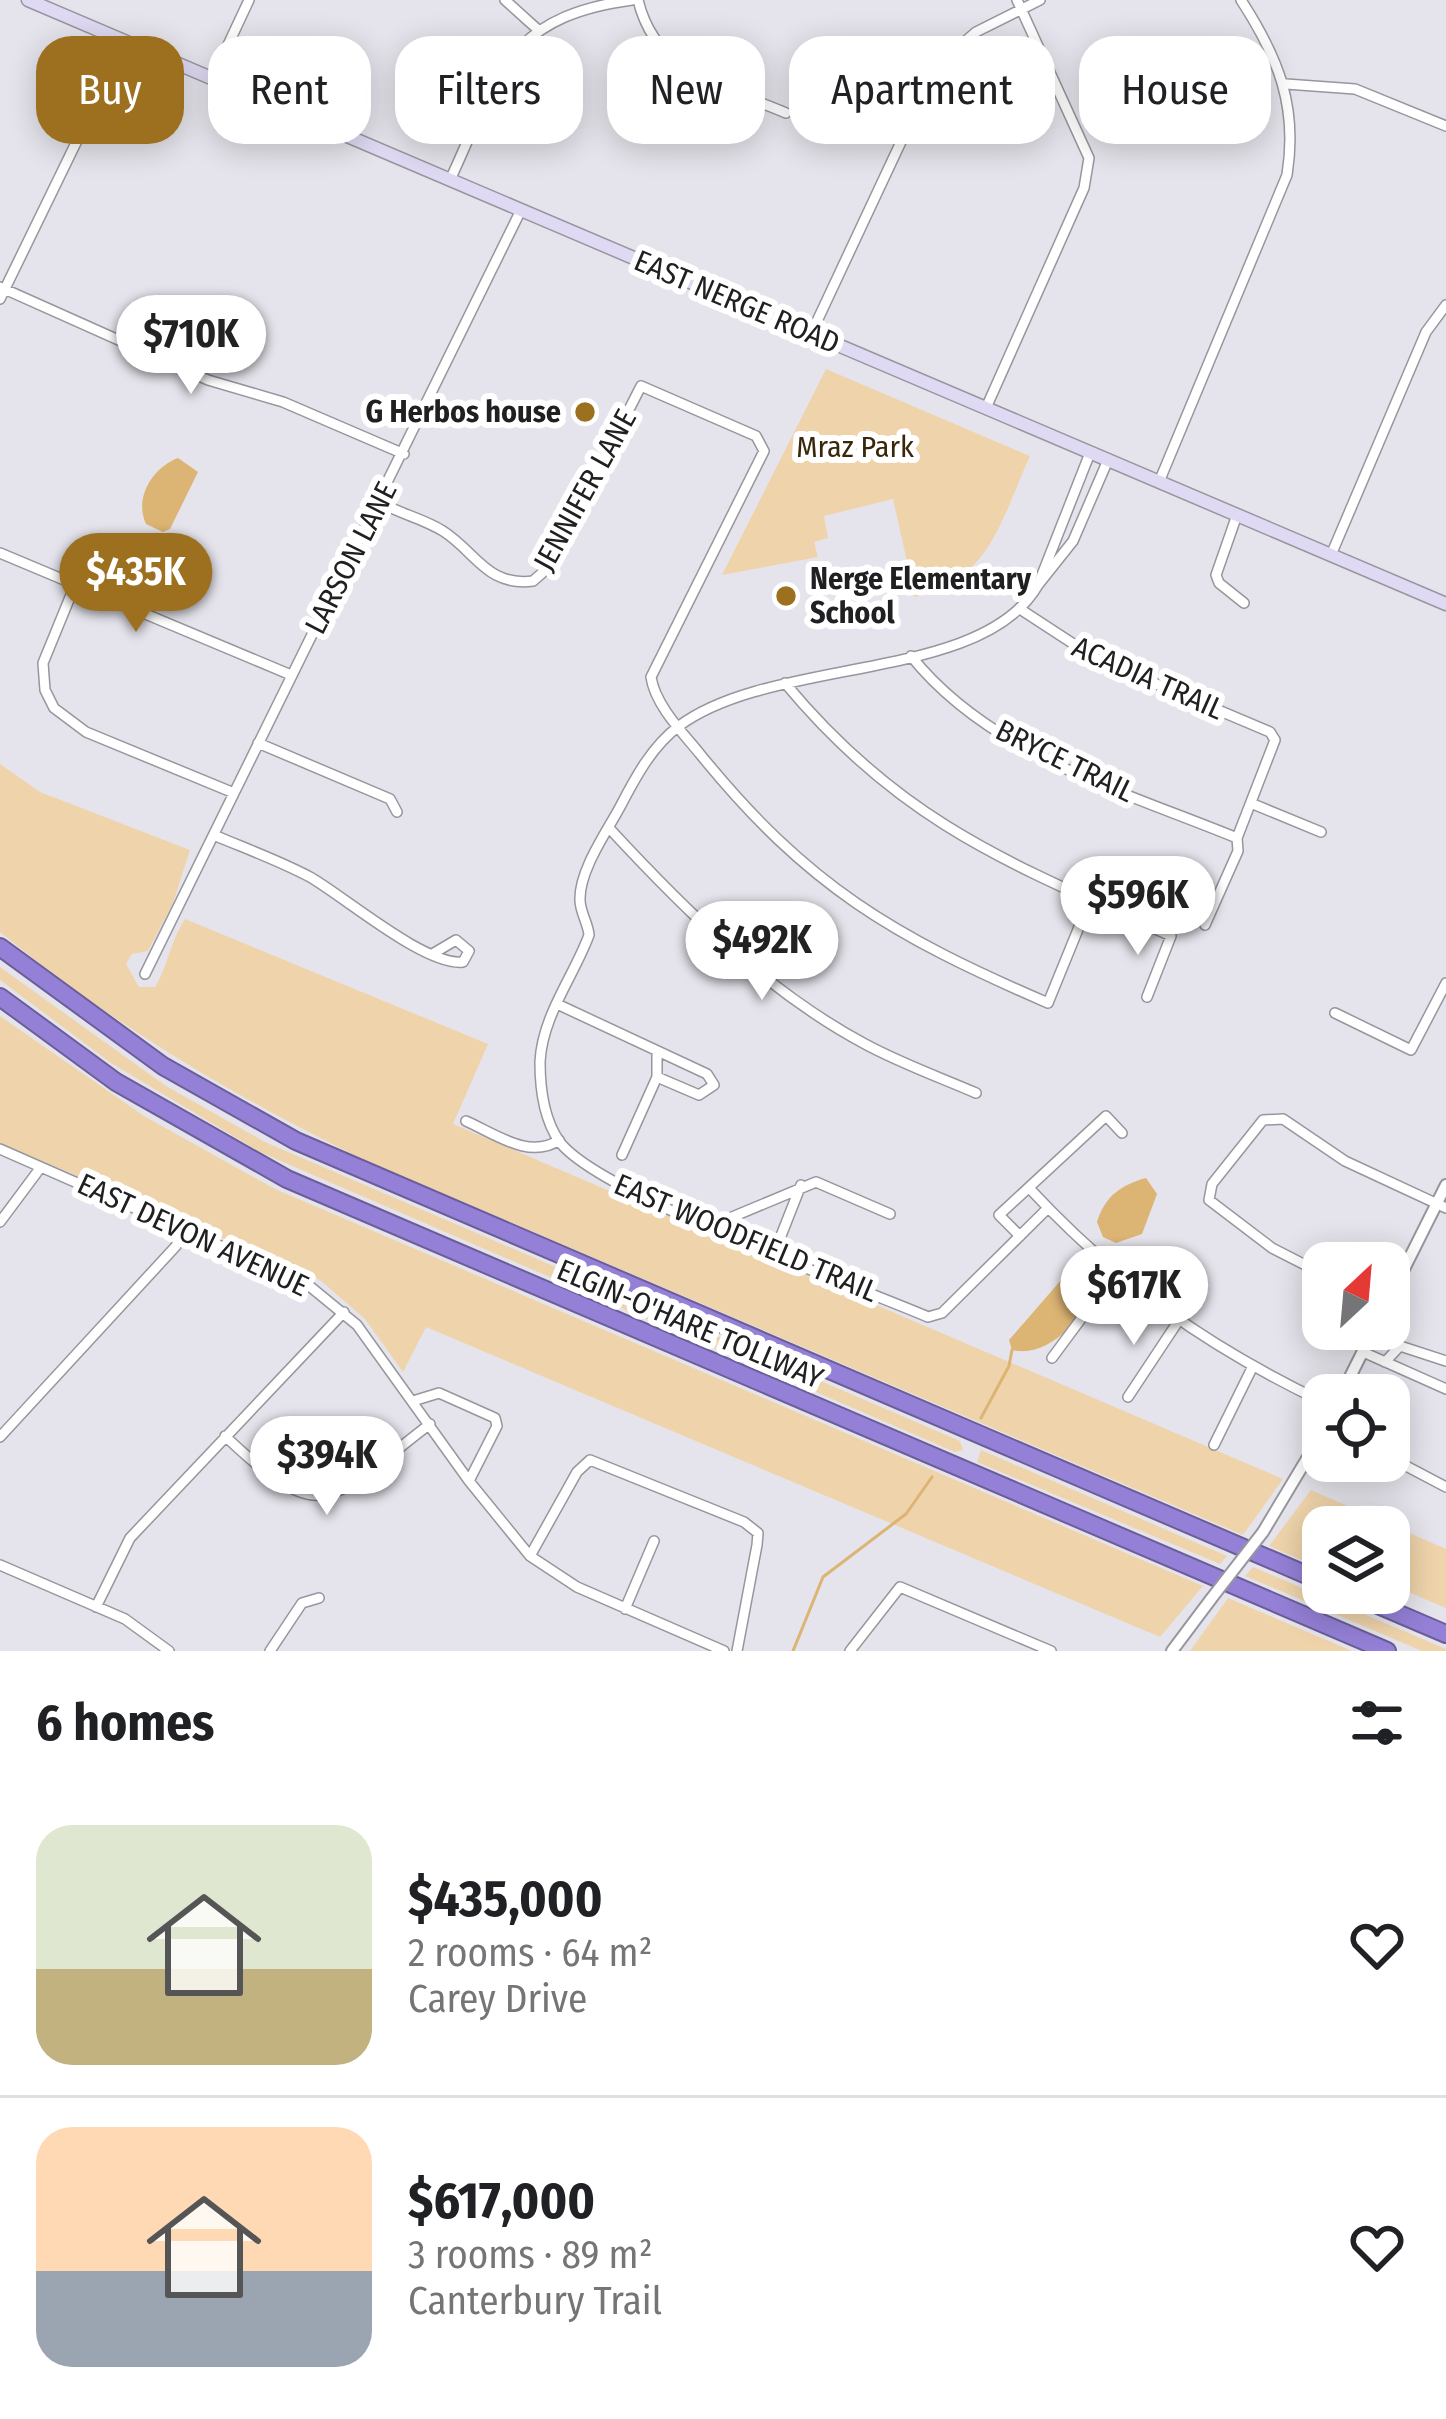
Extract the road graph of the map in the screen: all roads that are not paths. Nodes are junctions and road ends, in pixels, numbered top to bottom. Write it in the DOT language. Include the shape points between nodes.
graph roads {
  1 [pos="28,0"];
  2 [pos="249,0"];
  3 [pos="506,0"];
  4 [pos="635,0"];
  5 [pos="1040,0"];
  6 [pos="1241,0"];
  7 [pos="1019,4"];
  8 [pos="536,28"];
  9 [pos="111,36"];
  10 [pos="232,36"];
  11 [pos="1286,84"];
  12 [pos="786,113"];
  13 [pos="1446,126"];
  14 [pos="75,144"];
  15 [pos="365,144"];
  16 [pos="450,180"];
  17 [pos="521,210"];
  18 [pos="2,292"];
  19 [pos="1446,305"];
  20 [pos="811,334"];
  21 [pos="646,369"];
  22 [pos="641,386"];
  23 [pos="986,408"];
  24 [pos="1090,453"];
  25 [pos="404,454"];
  26 [pos="1108,460"];
  27 [pos="1159,482"];
  28 [pos="381,502"];
  29 [pos="1237,515"];
  30 [pos="0,554"];
  31 [pos="1331,555"];
  32 [pos="74,585"];
  33 [pos="1038,585"];
  34 [pos="1244,603"];
  35 [pos="1446,604"];
  36 [pos="1023,611"];
  37 [pos="911,656"];
  38 [pos="290,675"];
  39 [pos="785,683"];
  40 [pos="678,727"];
  41 [pos="258,743"];
  42 [pos="234,793"];
  43 [pos="1252,804"];
  44 [pos="397,812"];
  45 [pos="608,828"];
  46 [pos="1321,832"];
  47 [pos="216,836"];
  48 [pos="1238,838"];
  49 [pos="1090,899"];
  50 [pos="1205,925"];
  51 [pos="0,947"];
  52 [pos="434,953"];
  53 [pos="145,974"];
  54 [pos="1446,982"];
  55 [pos="0,997"];
  56 [pos="1147,997"];
  57 [pos="557,1004"];
  58 [pos="1335,1012"];
  59 [pos="657,1054"];
  60 [pos="657,1077"];
  61 [pos="976,1093"];
  62 [pos="466,1121"];
  63 [pos="1122,1132"];
  64 [pos="559,1140"];
  65 [pos="0,1149"];
  66 [pos="622,1155"];
  67 [pos="41,1167"];
  68 [pos="801,1185"];
  69 [pos="1446,1185"];
  70 [pos="1030,1189"];
  71 [pos="1441,1207"];
  72 [pos="1048,1208"];
  73 [pos="890,1214"];
  74 [pos="0,1222"];
  75 [pos="713,1225"];
  76 [pos="184,1228"];
  77 [pos="1020,1236"];
  78 [pos="775,1251"];
  79 [pos="1410,1262"];
  80 [pos="1302,1263"];
  81 [pos="1115,1274"];
  82 [pos="344,1312"];
  83 [pos="1177,1323"];
  84 [pos="1363,1352"];
  85 [pos="1052,1358"];
  86 [pos="1446,1361"];
  87 [pos="1385,1362"];
  88 [pos="1252,1368"];
  89 [pos="1352,1374"];
  90 [pos="1446,1389"];
  91 [pos="1302,1392"];
  92 [pos="1128,1397"];
  93 [pos="413,1401"];
  94 [pos="430,1424"];
  95 [pos="225,1436"];
  96 [pos="0,1437"];
  97 [pos="1214,1444"];
  98 [pos="1302,1467"];
  99 [pos="1410,1467"];
  100 [pos="469,1481"];
  101 [pos="1446,1487"];
  102 [pos="654,1541"];
  103 [pos="530,1556"];
  104 [pos="0,1565"];
  105 [pos="1302,1573"];
  106 [pos="319,1598"];
  107 [pos="96,1606"];
  108 [pos="625,1609"];
  109 [pos="1399,1614"];
  110 [pos="1446,1634"];
  111 [pos="169,1651"];
  112 [pos="270,1651"];
  113 [pos="724,1651"];
  114 [pos="737,1651"];
  115 [pos="850,1651"];
  116 [pos="1051,1651"];
  117 [pos="1172,1651"];
  118 [pos="1387,1651"];
  1 -- 9 [label="main road, EAST NERGE ROAD"];
  2 -- 10 [label="street"];
  3 -- 8 [label="street"];
  4 -- 8 [label="street" via="595,5"];
  4 -- 12 [label="street" via="655,46 681,67"];
  5 -- 7 [label="street"];
  6 -- 11 [label="street"];
  7 -- 20 [label="street" via="936,67"];
  7 -- 23 [label="street" via="1089,158 1084,188"];
  8 -- 16 [label="street" via="504,63"];
  11 -- 13 [label="street" via="1355,89"];
  11 -- 27 [label="street" via="1287,175"];
  14 -- 18 [label="street"];
  15 -- 16 [label="main road, EAST NERGE ROAD"];
  16 -- 17 [label="main road, EAST NERGE ROAD"];
  17 -- 20 [label="main road, EAST NERGE ROAD"];
  17 -- 25 [label="street, LARSON LANE"];
  18 -- 25 [label="street"];
  19 -- 31 [label="street" via="1426,332"];
  20 -- 23 [label="main road, EAST NERGE ROAD"];
  21 -- 22 [label="street"];
  22 -- 28 [label="street, JENNIFER LANE" via="549,567 533,581 482,569 449,535"];
  22 -- 40 [label="street, JENNIFER LANE" via="756,436 764,451 651,677"];
  23 -- 24 [label="main road, EAST NERGE ROAD"];
  24 -- 26 [label="main road, EAST NERGE ROAD"];
  24 -- 33 [label="street"];
  25 -- 28 [label="street, LARSON LANE"];
  26 -- 27 [label="main road, EAST NERGE ROAD"];
  26 -- 33 [label="street" via="1073,541"];
  27 -- 29 [label="main road, EAST NERGE ROAD"];
  28 -- 38 [label="street, LARSON LANE"];
  29 -- 31 [label="main road, EAST NERGE ROAD"];
  29 -- 34 [label="street" via="1216,574"];
  30 -- 32 [label="street"];
  31 -- 35 [label="main road, EAST NERGE ROAD"];
  32 -- 38 [label="street"];
  32 -- 42 [label="street" via="43,663 54,709 86,732"];
  33 -- 36 [label="street"];
  36 -- 37 [label="street" via="981,637"];
  36 -- 43 [label="street, ACADIA TRAIL" via="1095,658 1270,732 1275,740"];
  37 -- 39 [label="street"];
  37 -- 48 [label="street, BRYCE TRAIL" via="962,706 1029,750"];
  38 -- 41 [label="street, LARSON LANE"];
  39 -- 40 [label="street" via="728,698"];
  39 -- 49 [label="street" via="833,741 908,804 972,846"];
  40 -- 45 [label="street" via="637,774"];
  40 -- 49 [label="street" via="781,846 862,912 1048,1003"];
  41 -- 42 [label="street, LARSON LANE"];
  41 -- 44 [label="street" via="390,800"];
  42 -- 47 [label="street, LARSON LANE"];
  43 -- 46 [label="street"];
  43 -- 48 [label="street"];
  45 -- 57 [label="street" via="581,887 588,940"];
  45 -- 61 [label="street" via="767,979 862,1042"];
  47 -- 52 [label="street" via="305,874"];
  47 -- 53 [label="street, LARSON LANE"];
  48 -- 50 [label="street"];
  49 -- 56 [label="street" via="1172,936"];
  51 -- 105 [label="highway, ELGIN-O'HARE TOLLWAY" via="148,1056 296,1141"];
  54 -- 58 [label="street" via="1411,1050"];
  55 -- 118 [label="highway, ELGIN-O'HARE TOLLWAY" via="116,1082 286,1179"];
  57 -- 59 [label="street"];
  57 -- 64 [label="street" via="540,1062 543,1104"];
  59 -- 60 [label="street"];
  59 -- 60 [label="street" via="707,1074 714,1085 700,1095"];
  60 -- 66 [label="street"];
  62 -- 64 [label="street" via="529,1149"];
  63 -- 70 [label="street" via="1106,1116"];
  64 -- 75 [label="street, EAST WOODFIELD TRAIL" via="612,1184"];
  65 -- 67 [label="street, EAST DEVON AVENUE"];
  67 -- 74 [label="street"];
  67 -- 76 [label="street, EAST DEVON AVENUE"];
  68 -- 73 [label="street" via="816,1182"];
  68 -- 75 [label="street"];
  68 -- 78 [label="street"];
  69 -- 71 [label="street"];
  70 -- 72 [label="street"];
  70 -- 77 [label="street" via="999,1215"];
  71 -- 79 [label="street"];
  71 -- 80 [label="street" via="1345,1161 1283,1119 1263,1120 1212,1184 1209,1200"];
  72 -- 77 [label="street"];
  72 -- 81 [label="street"];
  75 -- 78 [label="street, EAST WOODFIELD TRAIL"];
  76 -- 82 [label="street, EAST DEVON AVENUE" via="283,1270"];
  76 -- 96 [label="street"];
  77 -- 78 [label="street, EAST WOODFIELD TRAIL" via="942,1313 928,1316"];
  81 -- 83 [label="street"];
  81 -- 85 [label="street"];
  82 -- 93 [label="street, EAST DEVON AVENUE"];
  82 -- 95 [label="street"];
  83 -- 88 [label="street"];
  83 -- 92 [label="street"];
  84 -- 87 [label="street"];
  84 -- 89 [label="street"];
  86 -- 87 [label="street" via="1409,1345"];
  87 -- 90 [label="street"];
  88 -- 91 [label="street"];
  88 -- 97 [label="street"];
  93 -- 94 [label="street, EAST DEVON AVENUE"];
  93 -- 100 [label="street" via="439,1394 495,1418"];
  94 -- 95 [label="street" via="347,1486 315,1497 284,1489"];
  94 -- 100 [label="street, EAST DEVON AVENUE"];
  95 -- 107 [label="street" via="130,1538"];
  98 -- 117 [label="street, bridge"];
  99 -- 101 [label="street"];
  100 -- 103 [label="street, EAST DEVON AVENUE"];
  102 -- 108 [label="street"];
  103 -- 108 [label="street, EAST DEVON AVENUE"];
  103 -- 114 [label="street" via="590,1460 745,1522 758,1533"];
  104 -- 107 [label="street"];
  106 -- 112 [label="street" via="302,1604"];
  107 -- 111 [label="street"];
  108 -- 113 [label="street, EAST DEVON AVENUE"];
  109 -- 110 [label="highway"];
  115 -- 116 [label="street" via="900,1587"];
}
